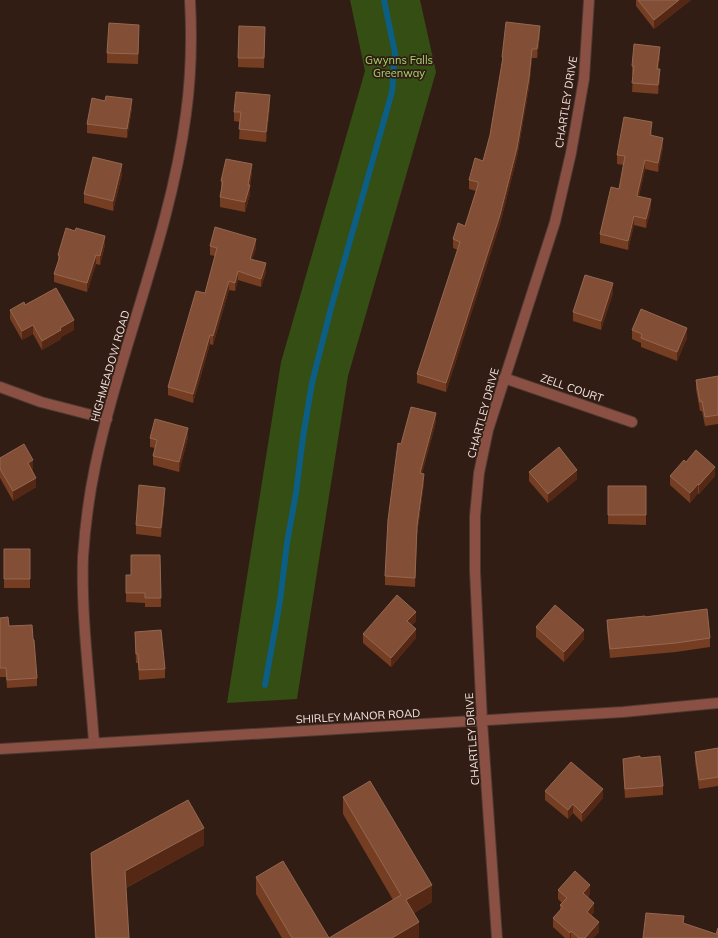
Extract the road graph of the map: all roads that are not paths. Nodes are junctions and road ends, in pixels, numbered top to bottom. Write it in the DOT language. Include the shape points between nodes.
graph roads {
  1 [pos="190,0"];
  2 [pos="589,0"];
  3 [pos="504,378"];
  4 [pos="0,387"];
  5 [pos="107,419"];
  6 [pos="632,422"];
  7 [pos="718,703"];
  8 [pos="482,721"];
  9 [pos="94,743"];
  10 [pos="0,749"];
  11 [pos="497,938"];
  1 -- 5 [label="street, HIGHMEADOW ROAD" via="186,114 176,169"];
  2 -- 3 [label="street, CHARTLEY DRIVE" via="584,79 571,152 555,222"];
  3 -- 6 [label="street, ZELL COURT"];
  3 -- 8 [label="street, CHARTLEY DRIVE" via="485,444 475,516 474,571"];
  4 -- 5 [label="street" via="42,402"];
  5 -- 9 [label="street, HIGHMEADOW ROAD" via="95,468 83,558"];
  7 -- 8 [label="street, SHIRLEY MANOR ROAD"];
  8 -- 9 [label="street, SHIRLEY MANOR ROAD"];
  8 -- 11 [label="street, CHARTLEY DRIVE"];
  9 -- 10 [label="street, SHIRLEY MANOR ROAD"];
}
